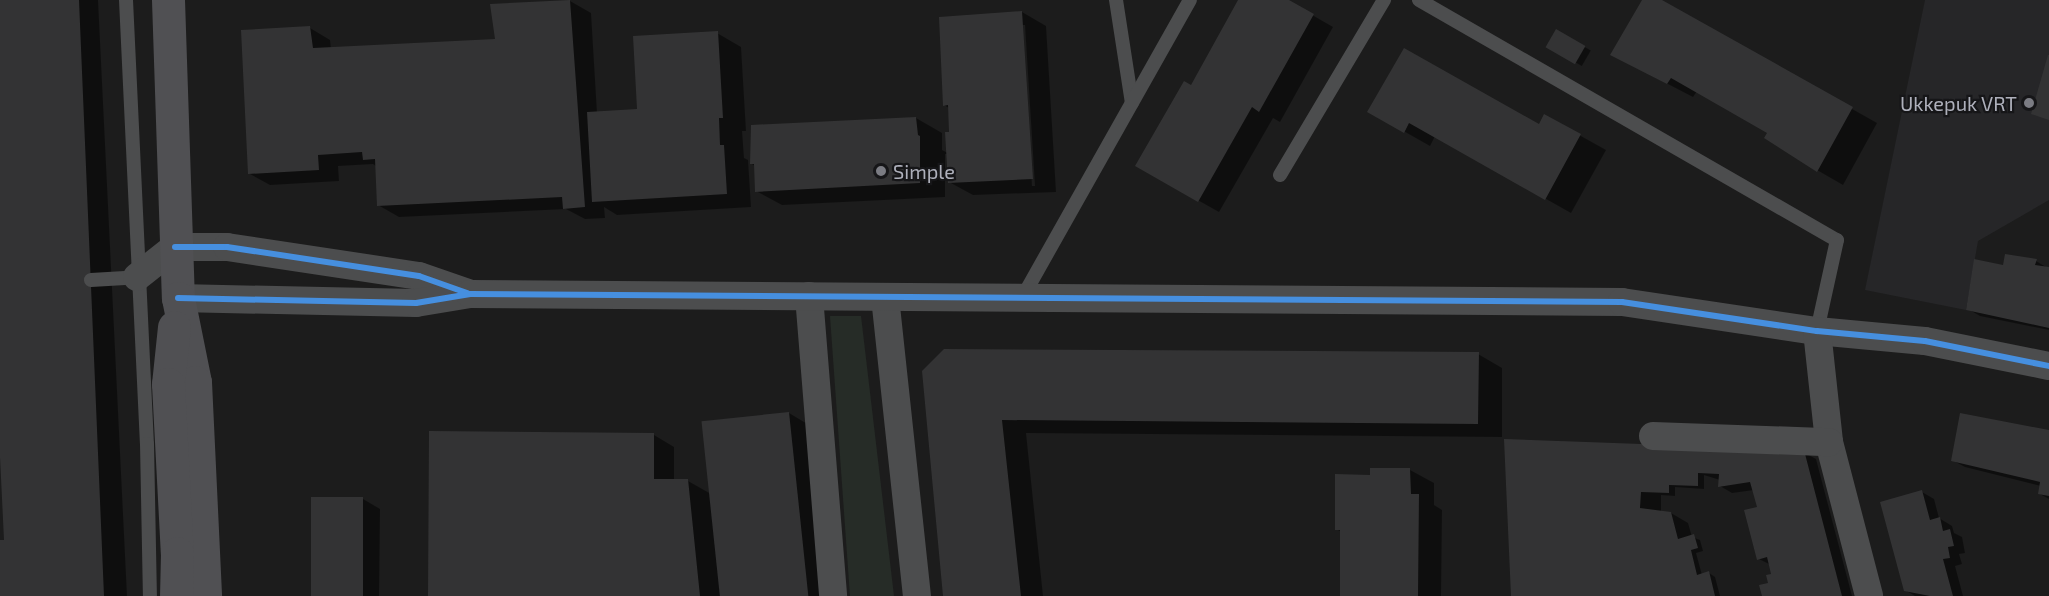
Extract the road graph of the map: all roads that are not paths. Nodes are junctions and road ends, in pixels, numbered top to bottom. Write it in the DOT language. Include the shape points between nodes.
graph roads {
  1 [pos="126,0"];
  2 [pos="168,0"];
  3 [pos="1116,0"];
  4 [pos="1190,0"];
  5 [pos="1384,0"];
  6 [pos="1419,0"];
  7 [pos="1132,103"];
  8 [pos="1280,175"];
  9 [pos="176,273"];
  10 [pos="138,277"];
  11 [pos="91,280"];
  12 [pos="470,294"];
  13 [pos="809,296"];
  14 [pos="885,297"];
  15 [pos="1022,298"];
  16 [pos="1817,331"];
  17 [pos="2049,366"];
  18 [pos="1653,436"];
  19 [pos="1829,441"];
  20 [pos="150,596"];
  21 [pos="176,596"];
  22 [pos="205,596"];
  23 [pos="833,596"];
  24 [pos="917,596"];
  25 [pos="1869,596"];
  1 -- 10 [label="lane"];
  2 -- 9 [label="street"];
  3 -- 7 [label="lane"];
  4 -- 7 [label="lane"];
  5 -- 8 [label="lane"];
  6 -- 16 [label="lane" via="1837,240"];
  7 -- 15 [label="lane"];
  9 -- 10 [label="street"];
  9 -- 12 [label="street" via="416,303"];
  9 -- 12 [label="street" via="227,247 419,276"];
  9 -- 21 [label="street" via="168,384"];
  9 -- 22 [label="street" via="195,382"];
  10 -- 11 [label="lane"];
  10 -- 20 [label="lane"];
  12 -- 13 [label="street"];
  13 -- 14 [label="street"];
  13 -- 23 [label="street"];
  14 -- 15 [label="street"];
  14 -- 24 [label="street"];
  15 -- 16 [label="street" via="1622,302"];
  16 -- 17 [label="street" via="1925,341"];
  16 -- 19 [label="street"];
  18 -- 19 [label="street"];
  19 -- 25 [label="street"];
}
